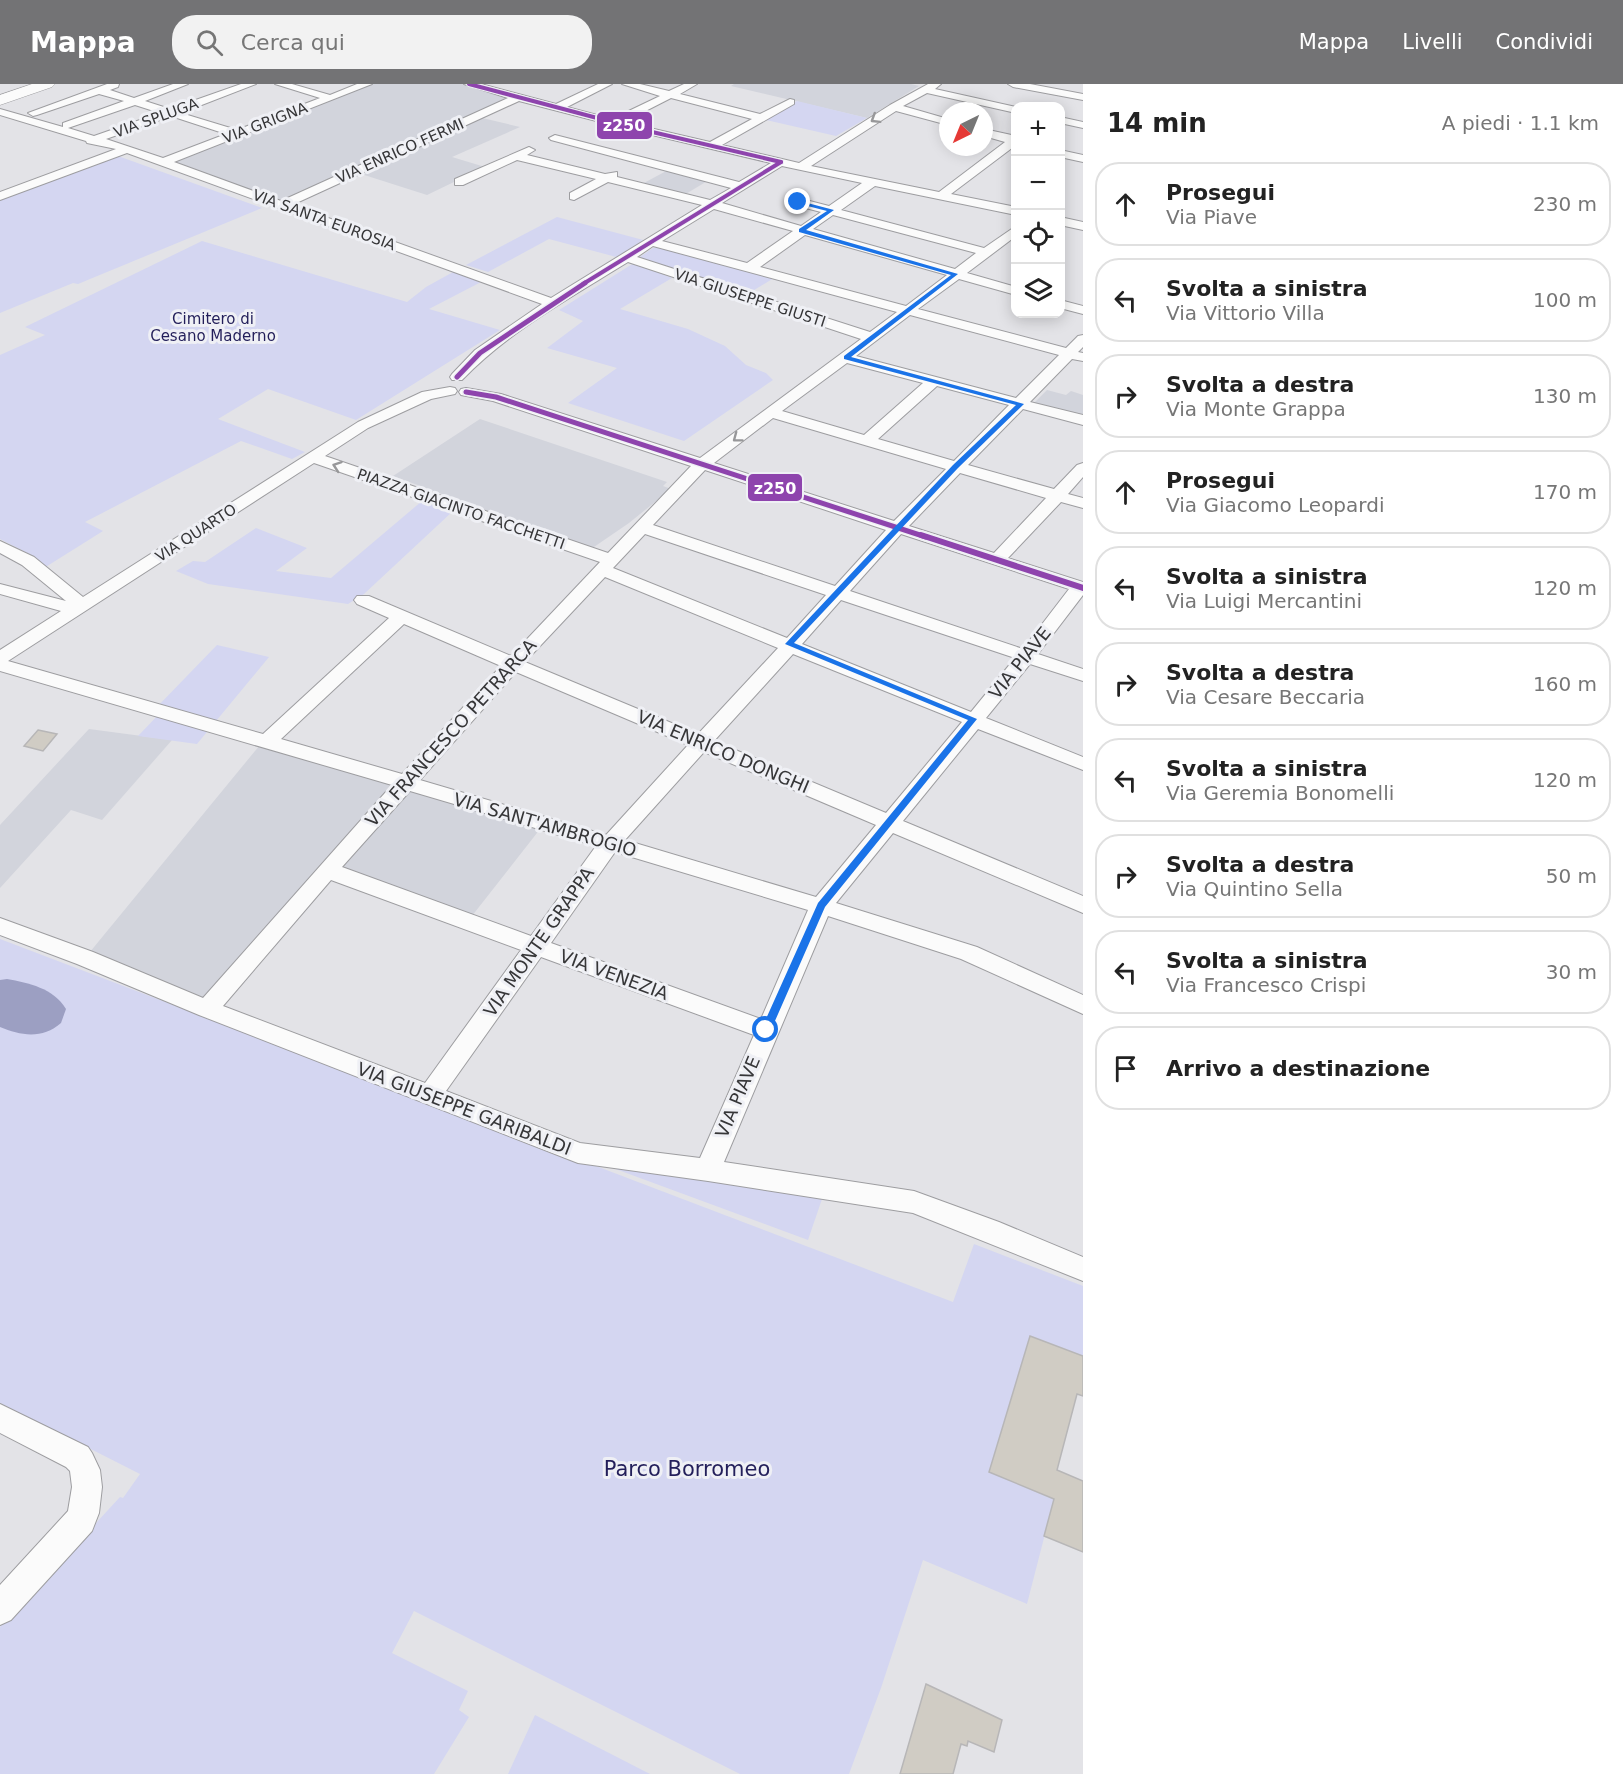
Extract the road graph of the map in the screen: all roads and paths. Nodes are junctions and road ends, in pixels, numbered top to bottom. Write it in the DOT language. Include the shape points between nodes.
graph roads {
  1 [pos="31,84"];
  2 [pos="47,84"];
  3 [pos="118,84"];
  4 [pos="183,84"];
  5 [pos="251,84"];
  6 [pos="280,84"];
  7 [pos="367,84"];
  8 [pos="469,84"];
  9 [pos="607,84"];
  10 [pos="627,84"];
  11 [pos="692,84"];
  12 [pos="936,84"];
  13 [pos="1013,84"];
  14 [pos="99,90"];
  15 [pos="926,90"];
  16 [pos="0,95"];
  17 [pos="669,95"];
  18 [pos="518,97"];
  19 [pos="1083,97"];
  20 [pos="330,98"];
  21 [pos="0,100"];
  22 [pos="135,101"];
  23 [pos="790,102"];
  24 [pos="557,107"];
  25 [pos="894,107"];
  26 [pos="1011,109"];
  27 [pos="0,112"];
  28 [pos="171,113"];
  29 [pos="598,118"];
  30 [pos="762,118"];
  31 [pos="939,120"];
  32 [pos="1065,121"];
  33 [pos="614,122"];
  34 [pos="66,125"];
  35 [pos="1083,125"];
  36 [pos="23,127"];
  37 [pos="76,134"];
  38 [pos="238,134"];
  39 [pos="993,134"];
  40 [pos="555,138"];
  41 [pos="96,139"];
  42 [pos="681,139"];
  43 [pos="1011,139"];
  44 [pos="1011,143"];
  45 [pos="712,146"];
  46 [pos="127,149"];
  47 [pos="1065,154"];
  48 [pos="516,156"];
  49 [pos="1083,159"];
  50 [pos="641,160"];
  51 [pos="163,162"];
  52 [pos="781,162"];
  53 [pos="801,167"];
  54 [pos="607,178"];
  55 [pos="459,182"];
  56 [pos="872,182"];
  57 [pos="743,187"];
  58 [pos="942,195"];
  59 [pos="0,196"];
  60 [pos="574,196"];
  61 [pos="798,202"];
  62 [pos="281,205"];
  63 [pos="715,205"];
  64 [pos="831,210"];
  65 [pos="1011,210"];
  66 [pos="1065,222"];
  67 [pos="1083,226"];
  68 [pos="801,230"];
  69 [pos="1011,234"];
  70 [pos="653,242"];
  71 [pos="986,252"];
  72 [pos="628,258"];
  73 [pos="749,268"];
  74 [pos="955,274"];
  75 [pos="1011,290"];
  76 [pos="552,303"];
  77 [pos="1065,305"];
  78 [pos="908,310"];
  79 [pos="1083,310"];
  80 [pos="873,338"];
  81 [pos="1083,339"];
  82 [pos="1076,355"];
  83 [pos="846,358"];
  84 [pos="933,382"];
  85 [pos="460,385"];
  86 [pos="1020,404"];
  87 [pos="771,413"];
  88 [pos="1083,420"];
  89 [pos="866,441"];
  90 [pos="311,457"];
  91 [pos="703,463"];
  92 [pos="955,467"];
  93 [pos="1083,468"];
  94 [pos="1059,496"];
  95 [pos="1083,503"];
  96 [pos="642,527"];
  97 [pos="898,527"];
  98 [pos="0,546"];
  99 [pos="997,560"];
  100 [pos="607,565"];
  101 [pos="1081,587"];
  102 [pos="0,589"];
  103 [pos="839,593"];
  104 [pos="363,600"];
  105 [pos="81,608"];
  106 [pos="402,616"];
  107 [pos="789,644"];
  108 [pos="1026,657"];
  109 [pos="0,658"];
  110 [pos="514,663"];
  111 [pos="0,665"];
  112 [pos="1083,675"];
  113 [pos="973,719"];
  114 [pos="267,741"];
  115 [pos="701,741"];
  116 [pos="1083,764"];
  117 [pos="405,783"];
  118 [pos="888,824"];
  119 [pos="609,844"];
  120 [pos="327,870"];
  121 [pos="1083,905"];
  122 [pos="821,906"];
  123 [pos="0,926"];
  124 [pos="537,947"];
  125 [pos="1083,1005"];
  126 [pos="207,1009"];
  127 [pos="766,1030"];
  128 [pos="429,1096"];
  129 [pos="708,1170"];
  130 [pos="1083,1269"];
  131 [pos="0,1418"];
  132 [pos="0,1609"];
  1 -- 16 [label="highway"];
  2 -- 21 [label="highway"];
  3 -- 14 [label="street"];
  4 -- 22 [label="street"];
  5 -- 28 [label="street, VIA SPLUGA"];
  6 -- 20 [label="street"];
  7 -- 20 [label="street, VIA GRIGNA"];
  8 -- 18 [label="street"];
  9 -- 24 [label="street"];
  10 -- 17 [label="street"];
  11 -- 17 [label="street"];
  12 -- 15 [label="street"];
  13 -- 19 [label="street"];
  14 -- 22 [label="street"];
  14 -- 34 [label="street, VIA SANTA EUROSIA" via="33,113"];
  15 -- 25 [label="street"];
  15 -- 26 [label="street"];
  17 -- 30 [label="street"];
  17 -- 33 [label="street"];
  18 -- 24 [label="street"];
  18 -- 62 [label="street, VIA ENRICO FERMI"];
  20 -- 38 [label="street, VIA GRIGNA"];
  22 -- 28 [label="street"];
  22 -- 34 [label="street"];
  23 -- 30 [label="street"];
  24 -- 29 [label="street"];
  25 -- 31 [label="street"];
  25 -- 53 [label="street, one-way"];
  27 -- 37 [label="street, VIA SANTA EUROSIA"];
  28 -- 38 [label="street"];
  28 -- 41 [label="street, VIA SPLUGA"];
  29 -- 33 [label="street"];
  29 -- 40 [label="street"];
  30 -- 45 [label="street"];
  32 -- 35 [label="street"];
  33 -- 42 [label="street"];
  34 -- 37 [label="street, VIA SANTA EUROSIA" via="77,130"];
  36 -- 41 [label="street, VIA SANTA EUROSIA" via="76,146"];
  37 -- 41 [label="street, VIA SANTA EUROSIA"];
  38 -- 51 [label="street, VIA GRIGNA"];
  39 -- 43 [label="street"];
  40 -- 48 [label="street"];
  40 -- 50 [label="street"];
  41 -- 46 [label="street, VIA SANTA EUROSIA"];
  42 -- 45 [label="street"];
  42 -- 50 [label="street"];
  44 -- 58 [label="street"];
  45 -- 52 [label="street"];
  46 -- 51 [label="street, VIA SANTA EUROSIA"];
  46 -- 59 [label="street"];
  47 -- 49 [label="street"];
  48 -- 54 [label="street"];
  48 -- 55 [label="street"];
  50 -- 54 [label="street"];
  50 -- 57 [label="street"];
  51 -- 62 [label="street, VIA SANTA EUROSIA"];
  52 -- 53 [label="street"];
  52 -- 57 [label="street"];
  53 -- 56 [label="street"];
  54 -- 60 [label="street"];
  54 -- 63 [label="street"];
  56 -- 58 [label="street"];
  56 -- 64 [label="street"];
  57 -- 63 [label="street"];
  58 -- 65 [label="street"];
  61 -- 64 [label="street"];
  62 -- 76 [label="street, VIA SANTA EUROSIA"];
  63 -- 68 [label="street"];
  63 -- 70 [label="street"];
  64 -- 68 [label="street"];
  64 -- 71 [label="street"];
  66 -- 67 [label="street"];
  68 -- 73 [label="street"];
  68 -- 74 [label="street"];
  69 -- 71 [label="street, VIA FRANCESCO PETRARCA"];
  70 -- 72 [label="street"];
  70 -- 73 [label="street"];
  71 -- 74 [label="street, VIA FRANCESCO PETRARCA"];
  72 -- 76 [label="street"];
  72 -- 80 [label="street, VIA GIUSEPPE GIUSTI"];
  73 -- 78 [label="street"];
  74 -- 75 [label="street"];
  74 -- 78 [label="street, VIA FRANCESCO PETRARCA"];
  76 -- 85 [label="street" via="480,353 470,363"];
  77 -- 79 [label="street"];
  78 -- 80 [label="street, VIA FRANCESCO PETRARCA"];
  78 -- 82 [label="street"];
  80 -- 83 [label="street, VIA FRANCESCO PETRARCA"];
  81 -- 82 [label="street, VIA MONTE GRAPPA"];
  82 -- 86 [label="street, VIA MONTE GRAPPA"];
  83 -- 84 [label="street"];
  83 -- 87 [label="street, VIA FRANCESCO PETRARCA"];
  84 -- 86 [label="street"];
  84 -- 89 [label="street"];
  85 -- 90 [label="street, VIA QUARTO" via="392,409"];
  85 -- 91 [label="street"];
  86 -- 88 [label="street"];
  86 -- 92 [label="street, VIA MONTE GRAPPA"];
  87 -- 89 [label="street"];
  87 -- 91 [label="street, VIA FRANCESCO PETRARCA, one-way"];
  89 -- 92 [label="street"];
  100 -- 90 [label="street, PIAZZA GIACINTO FACCHETTI, one-way"];
  90 -- 105 [label="street, VIA QUARTO"];
  91 -- 96 [label="street, VIA FRANCESCO PETRARCA"];
  91 -- 97 [label="street"];
  92 -- 94 [label="street"];
  92 -- 97 [label="street, VIA MONTE GRAPPA"];
  93 -- 94 [label="street"];
  94 -- 95 [label="street"];
  94 -- 99 [label="street"];
  96 -- 100 [label="street, VIA FRANCESCO PETRARCA"];
  96 -- 103 [label="street"];
  97 -- 99 [label="street"];
  97 -- 103 [label="street, VIA MONTE GRAPPA"];
  98 -- 105 [label="street" via="28,561"];
  99 -- 101 [label="street"];
  100 -- 107 [label="street, PIAZZA GIACINTO FACCHETTI"];
  100 -- 110 [label="street, VIA FRANCESCO PETRARCA"];
  101 -- 108 [label="street, VIA PIAVE"];
  102 -- 105 [label="street"];
  103 -- 107 [label="street, VIA MONTE GRAPPA"];
  103 -- 108 [label="street"];
  104 -- 106 [label="street, VIA ENRICO DONGHI"];
  105 -- 109 [label="street, VIA QUARTO"];
  106 -- 110 [label="street, VIA ENRICO DONGHI"];
  106 -- 114 [label="street"];
  107 -- 113 [label="street, PIAZZA GIACINTO FACCHETTI"];
  107 -- 115 [label="street, VIA MONTE GRAPPA"];
  108 -- 112 [label="street"];
  108 -- 113 [label="street, VIA PIAVE"];
  110 -- 115 [label="street, VIA ENRICO DONGHI"];
  110 -- 117 [label="street, VIA FRANCESCO PETRARCA"];
  111 -- 114 [label="street, VIA SANT'AMBROGIO"];
  113 -- 116 [label="street, PIAZZA GIACINTO FACCHETTI"];
  113 -- 118 [label="street, VIA PIAVE"];
  114 -- 117 [label="street, VIA SANT'AMBROGIO"];
  115 -- 118 [label="street, VIA ENRICO DONGHI"];
  115 -- 119 [label="street, VIA MONTE GRAPPA"];
  117 -- 119 [label="street, VIA SANT'AMBROGIO"];
  117 -- 120 [label="street, VIA FRANCESCO PETRARCA"];
  118 -- 121 [label="street, VIA ENRICO DONGHI"];
  118 -- 122 [label="street, VIA PIAVE"];
  119 -- 122 [label="street, VIA SANT'AMBROGIO"];
  119 -- 124 [label="street, VIA MONTE GRAPPA"];
  120 -- 124 [label="street, VIA VENEZIA"];
  120 -- 126 [label="street, VIA FRANCESCO PETRARCA"];
  122 -- 125 [label="street, VIA SANT'AMBROGIO" via="969,953"];
  122 -- 127 [label="street, VIA PIAVE"];
  123 -- 126 [label="street, VIA GIUSEPPE GARIBALDI"];
  124 -- 127 [label="street, VIA VENEZIA"];
  124 -- 128 [label="street, VIA MONTE GRAPPA"];
  126 -- 128 [label="street, VIA GIUSEPPE GARIBALDI"];
  127 -- 129 [label="street, VIA PIAVE"];
  128 -- 129 [label="street, VIA GIUSEPPE GARIBALDI" via="578,1153"];
  129 -- 130 [label="street, VIA GIUSEPPE GARIBALDI" via="914,1202"];
  131 -- 132 [label="street" via="82,1462 86,1505 81,1520"];
}
